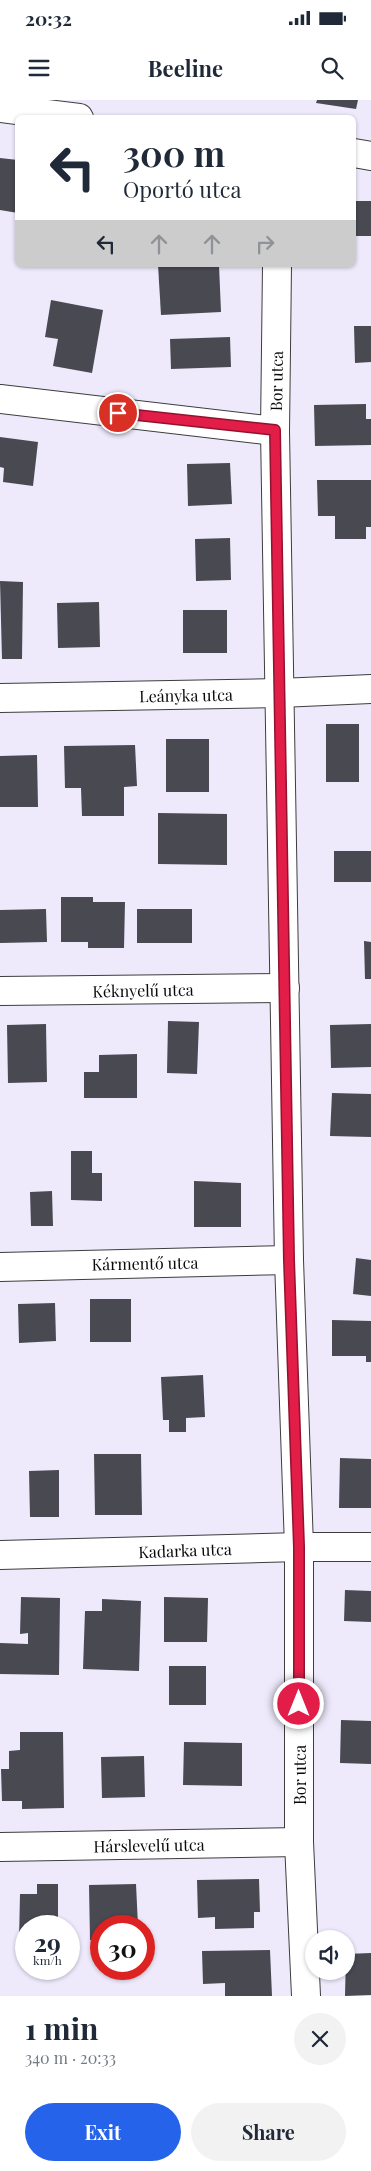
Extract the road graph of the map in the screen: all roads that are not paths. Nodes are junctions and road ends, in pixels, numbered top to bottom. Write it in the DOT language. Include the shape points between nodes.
graph roads {
  1 [pos="0,108"];
  2 [pos="55,115"];
  3 [pos="356,153"];
  4 [pos="371,156"];
  5 [pos="277,267"];
  6 [pos="0,399"];
  7 [pos="275,430"];
  8 [pos="371,689"];
  9 [pos="280,693"];
  10 [pos="0,698"];
  11 [pos="285,988"];
  12 [pos="0,992"];
  13 [pos="289,1260"];
  14 [pos="0,1267"];
  15 [pos="299,1547"];
  16 [pos="371,1547"];
  17 [pos="0,1555"];
  18 [pos="299,1842"];
  19 [pos="0,1847"];
  20 [pos="306,1996"];
  1 -- 2 [label="street"];
  3 -- 4 [label="street"];
  5 -- 7 [label="street, Bor utca"];
  6 -- 7 [label="street"];
  7 -- 9 [label="street, Bor utca"];
  8 -- 9 [label="street, Leányka utca"];
  9 -- 10 [label="street, Leányka utca"];
  9 -- 11 [label="street, Bor utca"];
  11 -- 12 [label="street, Kéknyelű utca"];
  11 -- 13 [label="street, Bor utca"];
  13 -- 14 [label="street, Kármentő utca"];
  13 -- 15 [label="street, Bor utca"];
  15 -- 16 [label="street, Kadarka utca"];
  15 -- 17 [label="street, Kadarka utca"];
  15 -- 18 [label="street, Bor utca"];
  18 -- 19 [label="street, Hárslevelű utca"];
  18 -- 20 [label="street, Bor utca"];
}
